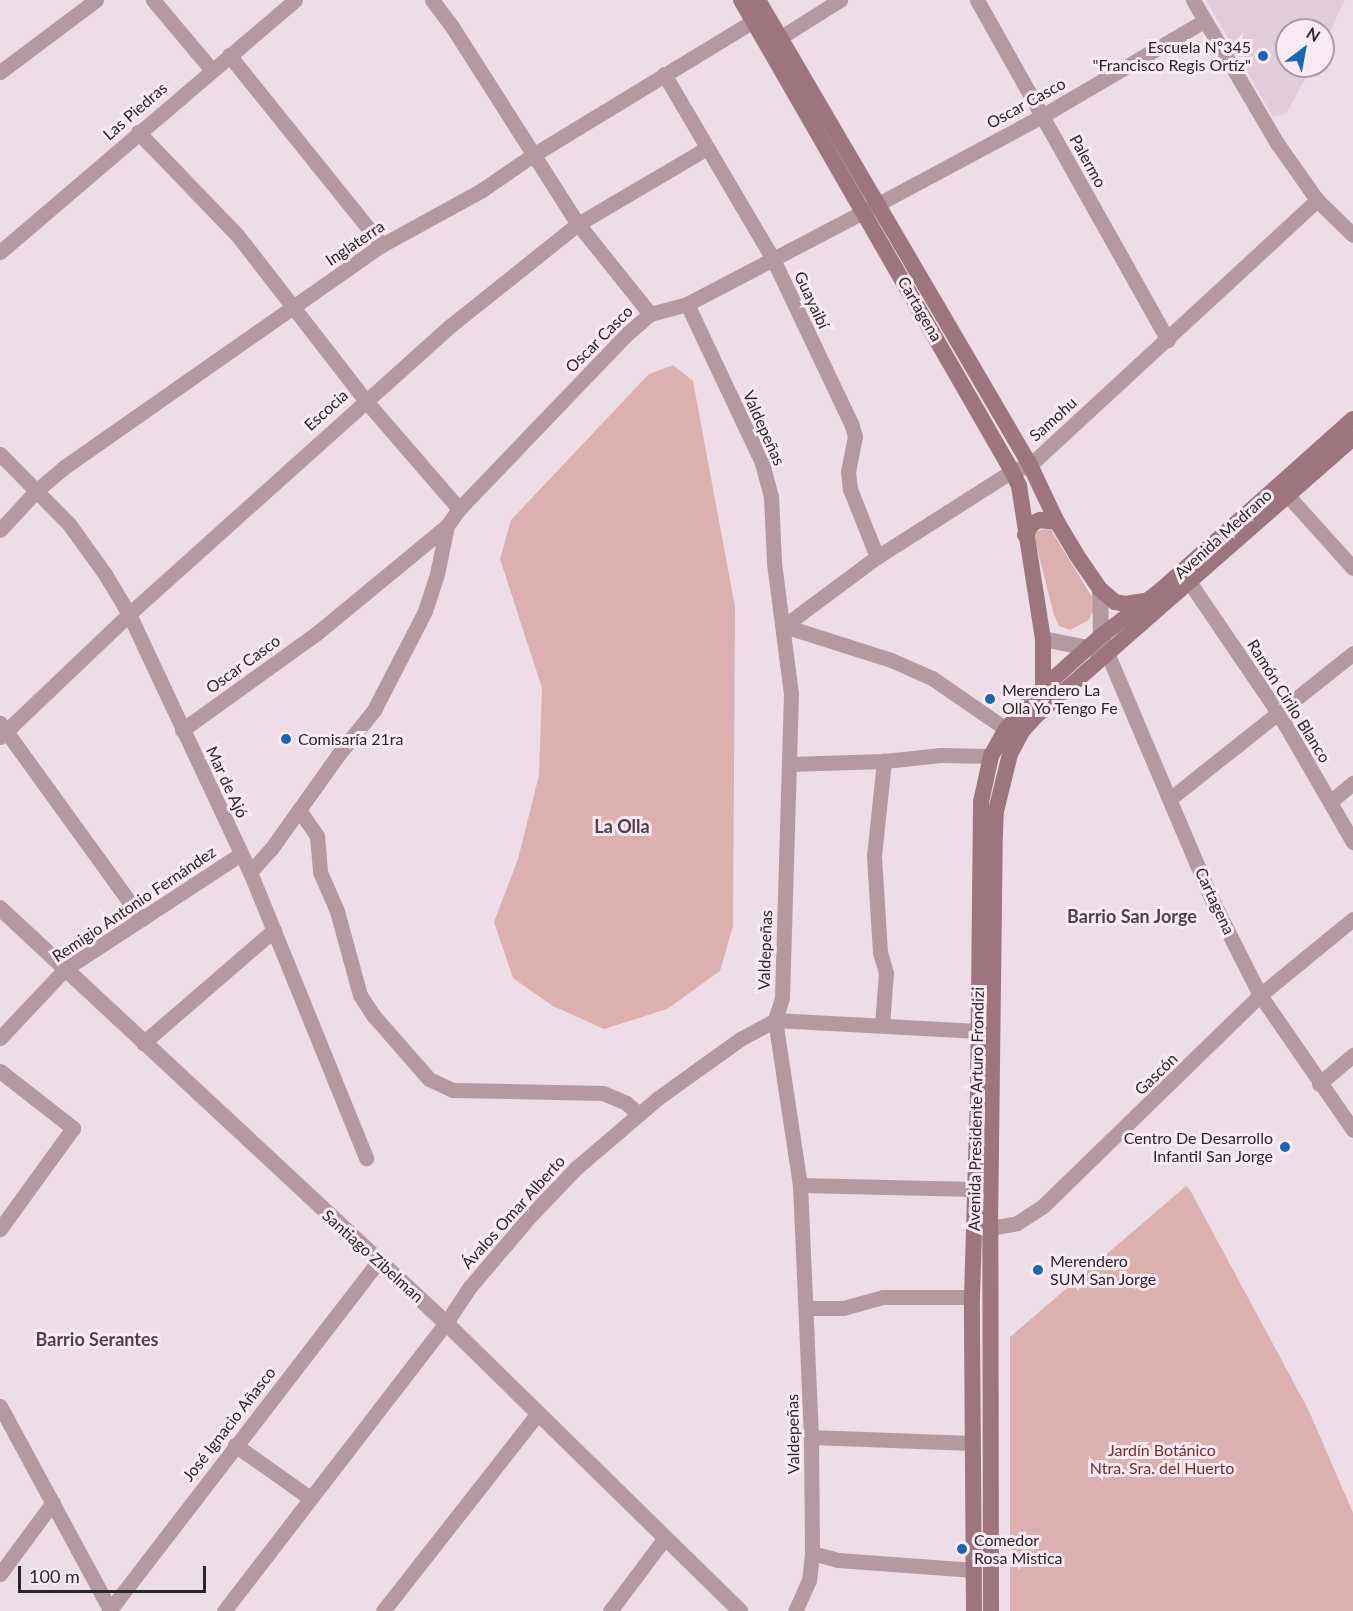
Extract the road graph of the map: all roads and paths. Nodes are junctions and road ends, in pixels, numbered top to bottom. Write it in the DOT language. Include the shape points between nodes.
graph roads {
  1 [pos="96,0"];
  2 [pos="153,0"];
  3 [pos="295,0"];
  4 [pos="432,0"];
  5 [pos="741,0"];
  6 [pos="758,0"];
  7 [pos="840,0"];
  8 [pos="977,0"];
  9 [pos="1193,0"];
  10 [pos="753,21"];
  11 [pos="1204,21"];
  12 [pos="774,41"];
  13 [pos="230,55"];
  14 [pos="211,69"];
  15 [pos="0,72"];
  16 [pos="664,74"];
  17 [pos="1042,116"];
  18 [pos="138,132"];
  19 [pos="707,148"];
  20 [pos="533,155"];
  21 [pos="1317,200"];
  22 [pos="870,207"];
  23 [pos="578,224"];
  24 [pos="1353,235"];
  25 [pos="382,245"];
  26 [pos="0,252"];
  27 [pos="772,257"];
  28 [pos="687,304"];
  29 [pos="292,308"];
  30 [pos="650,314"];
  31 [pos="1168,340"];
  32 [pos="364,400"];
  33 [pos="1353,418"];
  34 [pos="1353,438"];
  35 [pos="0,454"];
  36 [pos="1030,465"];
  37 [pos="1012,471"];
  38 [pos="37,490"];
  39 [pos="1283,490"];
  40 [pos="459,510"];
  41 [pos="1057,522"];
  42 [pos="447,526"];
  43 [pos="0,530"];
  44 [pos="1025,535"];
  45 [pos="877,557"];
  46 [pos="1353,568"];
  47 [pos="1190,583"];
  48 [pos="1100,590"];
  49 [pos="1150,599"];
  50 [pos="129,614"];
  51 [pos="784,627"];
  52 [pos="1043,639"];
  53 [pos="1095,641"];
  54 [pos="1353,653"];
  55 [pos="1108,655"];
  56 [pos="1043,688"];
  57 [pos="1279,714"];
  58 [pos="1005,729"];
  59 [pos="2,730"];
  60 [pos="182,730"];
  61 [pos="991,756"];
  62 [pos="884,761"];
  63 [pos="790,764"];
  64 [pos="1353,783"];
  65 [pos="1171,798"];
  66 [pos="1330,802"];
  67 [pos="299,810"];
  68 [pos="1353,842"];
  69 [pos="241,854"];
  70 [pos="250,872"];
  71 [pos="0,908"];
  72 [pos="142,919"];
  73 [pos="1353,919"];
  74 [pos="274,930"];
  75 [pos="65,969"];
  76 [pos="1260,994"];
  77 [pos="775,1020"];
  78 [pos="882,1024"];
  79 [pos="978,1031"];
  80 [pos="0,1038"];
  81 [pos="143,1042"];
  82 [pos="1353,1055"];
  83 [pos="0,1071"];
  84 [pos="1319,1084"];
  85 [pos="639,1114"];
  86 [pos="1353,1130"];
  87 [pos="366,1158"];
  88 [pos="800,1185"];
  89 [pos="975,1189"];
  90 [pos="5,1211"];
  91 [pos="981,1227"];
  92 [pos="0,1229"];
  93 [pos="379,1260"];
  94 [pos="972,1297"];
  95 [pos="807,1308"];
  96 [pos="446,1323"];
  97 [pos="0,1406"];
  98 [pos="538,1413"];
  99 [pos="811,1437"];
  100 [pos="972,1443"];
  101 [pos="235,1445"];
  102 [pos="972,1462"];
  103 [pos="991,1463"];
  104 [pos="310,1498"];
  105 [pos="53,1502"];
  106 [pos="664,1539"];
  107 [pos="812,1553"];
  108 [pos="974,1570"];
  109 [pos="0,1574"];
  110 [pos="110,1610"];
  111 [pos="224,1611"];
  112 [pos="383,1611"];
  113 [pos="610,1611"];
  114 [pos="740,1611"];
  115 [pos="795,1611"];
  116 [pos="974,1611"];
  117 [pos="991,1611"];
  1 -- 15 [label="street"];
  2 -- 14 [label="street"];
  3 -- 13 [label="street, Las Piedras"];
  4 -- 20 [label="street"];
  5 -- 10 [label="main road, Cartagena"];
  6 -- 12 [label="main road, Cartagena"];
  7 -- 12 [label="street"];
  8 -- 17 [label="street, Palermo"];
  9 -- 11 [label="street"];
  10 -- 12 [label="main road, Cartagena"];
  10 -- 16 [label="street, Inglaterra"];
  11 -- 17 [label="street, Oscar Casco"];
  11 -- 21 [label="street" via="1277,143"];
  12 -- 22 [label="main road, Cartagena"];
  13 -- 14 [label="street, Las Piedras"];
  13 -- 25 [label="street"];
  14 -- 18 [label="street, Las Piedras"];
  16 -- 19 [label="street, Guayaibí"];
  16 -- 20 [label="street, Inglaterra"];
  17 -- 22 [label="street, Oscar Casco"];
  17 -- 31 [label="street, Palermo"];
  18 -- 26 [label="street, Las Piedras"];
  18 -- 29 [label="street" via="238,236"];
  19 -- 23 [label="street, Escocia"];
  19 -- 27 [label="street, Guayaibí"];
  20 -- 23 [label="street"];
  20 -- 25 [label="street, Inglaterra" via="482,190"];
  21 -- 24 [label="street"];
  21 -- 31 [label="street, Samohu"];
  22 -- 27 [label="street, Oscar Casco"];
  22 -- 36 [label="main road, Cartagena"];
  22 -- 37 [label="main road, Cartagena"];
  23 -- 30 [label="street"];
  23 -- 32 [label="street, Escocia"];
  25 -- 29 [label="street, Inglaterra"];
  27 -- 28 [label="street, Oscar Casco"];
  27 -- 45 [label="street, Guayaibí" via="855,436 848,471 850,489"];
  28 -- 30 [label="street, Oscar Casco"];
  28 -- 51 [label="street, Valdepeñas" via="762,463 771,496 774,563"];
  29 -- 32 [label="street"];
  29 -- 38 [label="street, Inglaterra"];
  30 -- 40 [label="street, Oscar Casco"];
  31 -- 36 [label="street, Samohu"];
  32 -- 40 [label="street"];
  32 -- 50 [label="street, Escocia"];
  33 -- 39 [label="main road, Avenida Medrano"];
  34 -- 39 [label="main road, Avenida Medrano"];
  35 -- 38 [label="street, Mar de Ajó"];
  36 -- 37 [label="street, Samohu"];
  36 -- 41 [label="main road, Cartagena"];
  37 -- 44 [label="main road, Cartagena" via="1019,486"];
  37 -- 45 [label="street, Samohu"];
  38 -- 43 [label="street, Inglaterra"];
  38 -- 50 [label="street, Mar de Ajó" via="69,524"];
  39 -- 46 [label="street"];
  39 -- 47 [label="main road, Avenida Medrano"];
  39 -- 49 [label="main road, Avenida Medrano"];
  40 -- 42 [label="street, Oscar Casco"];
  41 -- 44 [label="main road" via="1040,520"];
  41 -- 48 [label="main road, Cartagena"];
  42 -- 60 [label="street, Oscar Casco" via="317,633"];
  42 -- 67 [label="street" via="425,611 399,664 374,710"];
  44 -- 52 [label="main road, Cartagena"];
  45 -- 51 [label="street, Samohu"];
  47 -- 55 [label="main road, Avenida Medrano"];
  47 -- 57 [label="street, Ramón Cirilo Blanco"];
  48 -- 49 [label="main road, Cartagena" via="1125,604"];
  48 -- 53 [label="street"];
  49 -- 53 [label="main road, Avenida Medrano"];
  50 -- 59 [label="street, Escocia"];
  50 -- 60 [label="street, Mar de Ajó"];
  51 -- 58 [label="street" via="891,660 932,678"];
  51 -- 63 [label="street, Valdepeñas" via="791,694"];
  52 -- 53 [label="street" via="1073,647"];
  52 -- 56 [label="main road, Cartagena"];
  53 -- 55 [label="street"];
  53 -- 56 [label="main road, Avenida Presidente Arturo Frondizi"];
  54 -- 57 [label="street"];
  55 -- 65 [label="street, Cartagena"];
  55 -- 91 [label="main road, Avenida Presidente Arturo Frondizi" via="1023,730 1001,784 995,834"];
  56 -- 58 [label="main road, Avenida Presidente Arturo Frondizi"];
  57 -- 65 [label="street"];
  57 -- 66 [label="street, Ramón Cirilo Blanco"];
  58 -- 61 [label="main road, Avenida Presidente Arturo Frondizi"];
  59 -- 72 [label="street"];
  60 -- 69 [label="street, Mar de Ajó"];
  61 -- 62 [label="street" via="941,755"];
  61 -- 79 [label="main road, Avenida Presidente Arturo Frondizi" via="981,802"];
  62 -- 63 [label="street"];
  62 -- 78 [label="street" via="874,856 880,952 886,973"];
  63 -- 77 [label="street, Valdepeñas" via="782,998"];
  64 -- 66 [label="street"];
  65 -- 76 [label="street, Cartagena" via="1211,898"];
  66 -- 68 [label="street, Ramón Cirilo Blanco"];
  67 -- 70 [label="street"];
  67 -- 85 [label="street" via="317,836 320,872 337,911 360,995 429,1079 453,1090 603,1093 626,1102"];
  69 -- 70 [label="street, Mar de Ajó"];
  69 -- 72 [label="street, Remigio Antonio Fernández"];
  70 -- 74 [label="street, Mar de Ajó"];
  71 -- 75 [label="street, Santiago Zibelman"];
  72 -- 75 [label="street, Remigio Antonio Fernández"];
  73 -- 76 [label="street, Gascón"];
  74 -- 81 [label="street"];
  74 -- 87 [label="street, Mar de Ajó"];
  75 -- 80 [label="street, Remigio Antonio Fernández"];
  75 -- 81 [label="street, Santiago Zibelman"];
  76 -- 84 [label="street, Cartagena"];
  76 -- 91 [label="street, Gascón" via="1042,1207 1017,1223"];
  77 -- 78 [label="street"];
  77 -- 85 [label="street, Ávalos Omar Alberto" via="740,1039"];
  77 -- 88 [label="street, Valdepeñas"];
  78 -- 79 [label="street"];
  79 -- 89 [label="main road, Avenida Presidente Arturo Frondizi"];
  81 -- 93 [label="street, Santiago Zibelman"];
  82 -- 84 [label="street"];
  83 -- 90 [label="street" via="74,1128"];
  84 -- 86 [label="street, Cartagena"];
  85 -- 96 [label="street, Ávalos Omar Alberto" via="576,1168 531,1215 469,1288"];
  88 -- 89 [label="street"];
  88 -- 95 [label="street, Valdepeñas"];
  89 -- 91 [label="main road, Avenida Presidente Arturo Frondizi"];
  90 -- 92 [label="street"];
  91 -- 94 [label="main road, Avenida Presidente Arturo Frondizi"];
  91 -- 103 [label="main road, Avenida Presidente Arturo Frondizi"];
  93 -- 96 [label="street, Santiago Zibelman"];
  93 -- 101 [label="street, José Ignacio Añasco"];
  94 -- 95 [label="street" via="883,1298 843,1308"];
  94 -- 100 [label="main road, Avenida Presidente Arturo Frondizi"];
  95 -- 99 [label="street, Valdepeñas"];
  96 -- 98 [label="street, Santiago Zibelman"];
  96 -- 104 [label="street, Ávalos Omar Alberto"];
  97 -- 105 [label="street"];
  98 -- 106 [label="street, Santiago Zibelman"];
  98 -- 112 [label="street"];
  99 -- 100 [label="street"];
  99 -- 107 [label="street, Valdepeñas"];
  100 -- 102 [label="main road, Avenida Presidente Arturo Frondizi"];
  101 -- 104 [label="street"];
  101 -- 110 [label="street, José Ignacio Añasco"];
  102 -- 103 [label="main road"];
  102 -- 108 [label="main road, Avenida Presidente Arturo Frondizi"];
  103 -- 117 [label="main road, Avenida Presidente Arturo Frondizi"];
  104 -- 111 [label="street, Ávalos Omar Alberto"];
  105 -- 109 [label="street"];
  105 -- 110 [label="street"];
  106 -- 113 [label="street"];
  106 -- 114 [label="street, Santiago Zibelman"];
  107 -- 108 [label="street" via="891,1566"];
  107 -- 115 [label="street, Valdepeñas" via="809,1580"];
  108 -- 116 [label="main road, Avenida Presidente Arturo Frondizi"];
}
